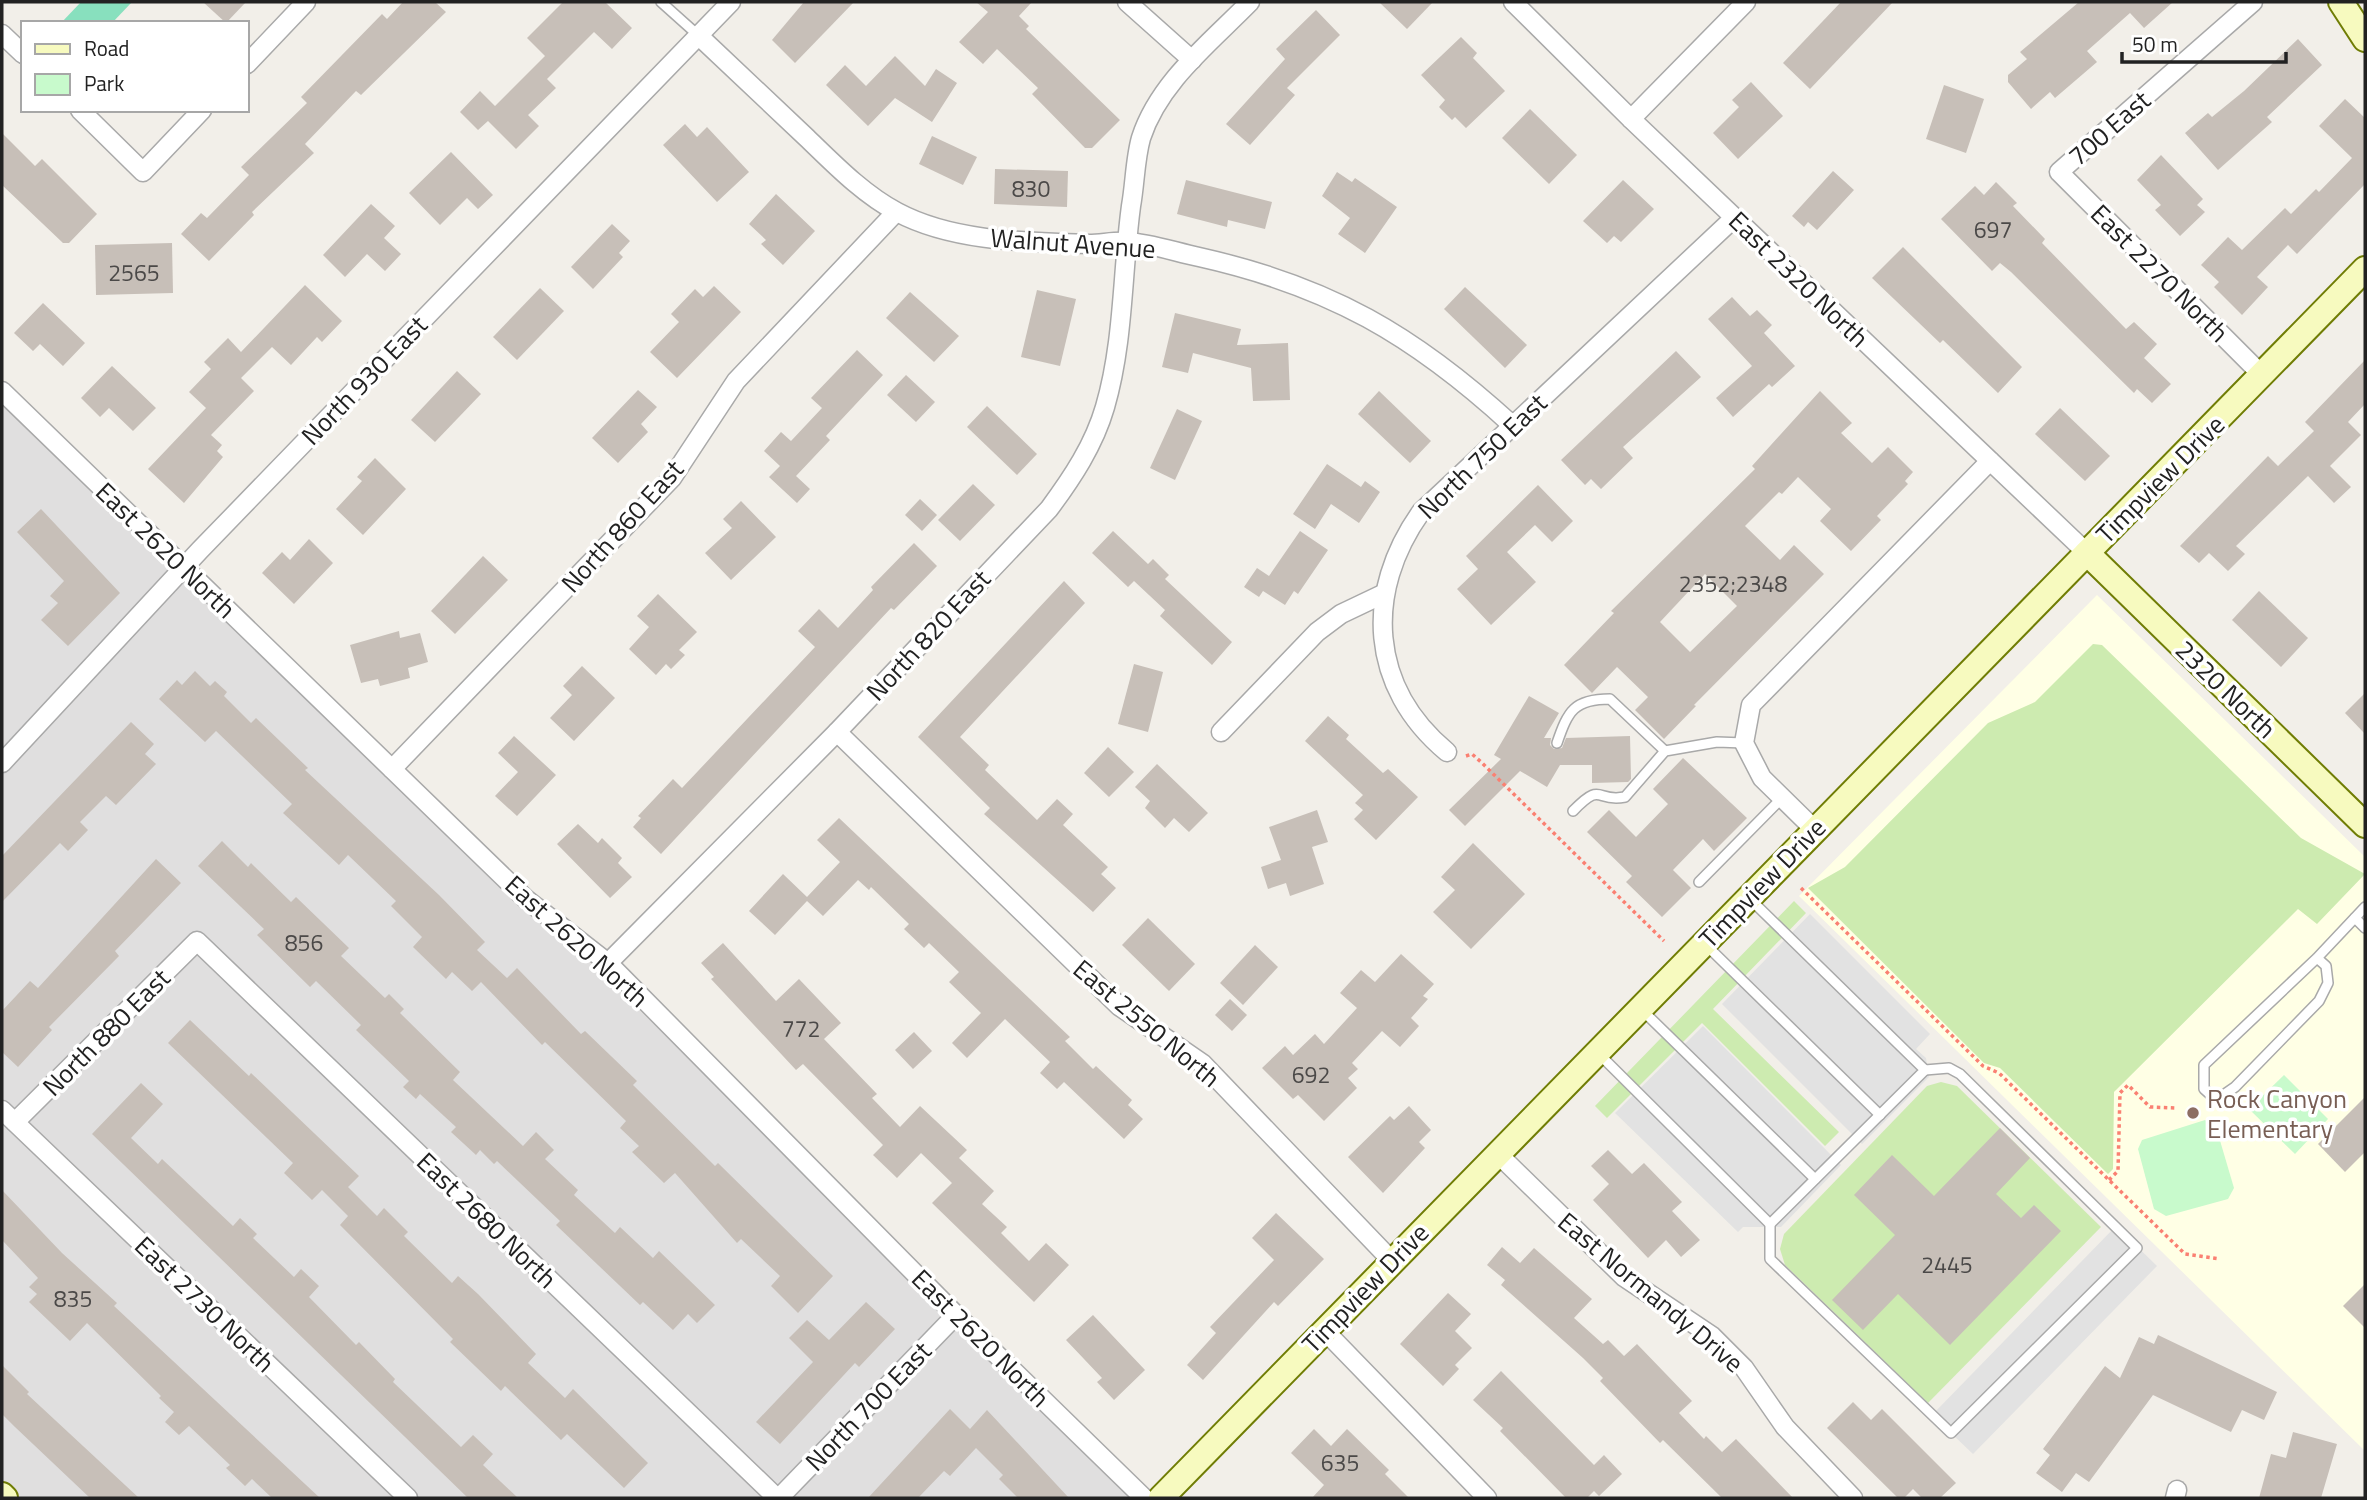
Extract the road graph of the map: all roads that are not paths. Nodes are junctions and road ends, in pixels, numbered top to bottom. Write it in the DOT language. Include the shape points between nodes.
graph roads {
  1 [pos="306,2"];
  2 [pos="661,2"];
  3 [pos="731,2"];
  4 [pos="1127,2"];
  5 [pos="1251,2"];
  6 [pos="1513,2"];
  7 [pos="1746,2"];
  8 [pos="2253,2"];
  9 [pos="2342,2"];
  10 [pos="2,34"];
  11 [pos="699,36"];
  12 [pos="2365,39"];
  13 [pos="21,52"];
  14 [pos="1192,60"];
  15 [pos="248,63"];
  16 [pos="82,112"];
  17 [pos="200,112"];
  18 [pos="1631,119"];
  19 [pos="2059,172"];
  20 [pos="896,212"];
  21 [pos="1734,218"];
  22 [pos="1126,242"];
  23 [pos="2365,269"];
  24 [pos="2262,375"];
  25 [pos="2,391"];
  26 [pos="1512,425"];
  27 [pos="1990,461"];
  28 [pos="2087,553"];
  29 [pos="183,568"];
  30 [pos="1383,594"];
  31 [pos="837,732"];
  32 [pos="1221,732"];
  33 [pos="1557,743"];
  34 [pos="1744,743"];
  35 [pos="1665,751"];
  36 [pos="1447,752"];
  37 [pos="2,763"];
  38 [pos="392,769"];
  39 [pos="1782,798"];
  40 [pos="1573,811"];
  41 [pos="2363,817"];
  42 [pos="1815,830"];
  43 [pos="1699,882"];
  44 [pos="1748,898"];
  45 [pos="2365,908"];
  46 [pos="2355,918"];
  47 [pos="2365,929"];
  48 [pos="197,941"];
  49 [pos="1704,942"];
  50 [pos="2317,958"];
  51 [pos="608,963"];
  52 [pos="1640,1008"];
  53 [pos="1597,1052"];
  54 [pos="1925,1070"];
  55 [pos="1880,1115"];
  56 [pos="8,1116"];
  57 [pos="1497,1153"];
  58 [pos="1815,1179"];
  59 [pos="1770,1224"];
  60 [pos="1392,1261"];
  61 [pos="956,1315"];
  62 [pos="1324,1330"];
  63 [pos="408,1498"];
  64 [pos="778,1498"];
  65 [pos="1144,1498"];
  66 [pos="1161,1498"];
  67 [pos="1487,1498"];
  68 [pos="1853,1498"];
  1 -- 15 [label="street"];
  2 -- 11 [label="lane"];
  3 -- 11 [label="street, North 930 East"];
  4 -- 14 [label="street"];
  5 -- 14 [label="street, North 820 East"];
  6 -- 18 [label="street, East 2320 North"];
  7 -- 18 [label="street"];
  8 -- 19 [label="street, 700 East"];
  9 -- 12 [label="street"];
  10 -- 13 [label="street"];
  11 -- 20 [label="street, Walnut Avenue" via="849,178"];
  11 -- 29 [label="street, North 930 East"];
  14 -- 22 [label="street, North 820 East" via="1165,90 1141,138"];
  16 -- 17 [label="street" via="143,172"];
  18 -- 21 [label="street, East 2320 North"];
  19 -- 24 [label="street, East 2270 North"];
  20 -- 22 [label="street, Walnut Avenue" via="941,229 981,236"];
  20 -- 38 [label="street, North 860 East" via="736,381 672,478"];
  21 -- 26 [label="street, North 750 East"];
  21 -- 27 [label="street, East 2320 North"];
  22 -- 26 [label="street, Walnut Avenue" via="1239,266 1328,296 1411,343"];
  22 -- 31 [label="street, North 820 East" via="1115,366 1105,410 1070,481 1049,509"];
  23 -- 24 [label="street, Timpview Drive"];
  24 -- 28 [label="street, Timpview Drive"];
  25 -- 29 [label="street, East 2620 North"];
  26 -- 30 [label="street, North 750 East" via="1422,512 1395,554"];
  27 -- 28 [label="street, East 2320 North"];
  27 -- 34 [label="street" via="1751,705"];
  28 -- 41 [label="street, 2320 North"];
  28 -- 42 [label="street, Timpview Drive"];
  29 -- 37 [label="street, North 930 East"];
  29 -- 38 [label="street, East 2620 North"];
  30 -- 32 [label="street" via="1341,614 1317,632"];
  30 -- 36 [label="street, North 750 East" via="1383,629 1395,683 1414,718"];
  31 -- 51 [label="street, North 820 East"];
  31 -- 60 [label="street, East 2550 North" via="1119,1006 1203,1064"];
  33 -- 35 [label="lane" via="1571,710 1581,703 1610,699"];
  34 -- 35 [label="lane" via="1717,742"];
  34 -- 39 [label="street" via="1762,778"];
  35 -- 40 [label="lane" via="1625,796 1598,792"];
  38 -- 51 [label="street, East 2620 North" via="526,899"];
  39 -- 42 [label="street"];
  39 -- 43 [label="lane"];
  42 -- 44 [label="street, Timpview Drive"];
  44 -- 49 [label="street, Timpview Drive"];
  44 -- 54 [label="lane"];
  45 -- 46 [label="lane"];
  46 -- 47 [label="lane"];
  46 -- 50 [label="lane"];
  48 -- 56 [label="street, North 880 East"];
  48 -- 64 [label="street, East 2680 North"];
  49 -- 52 [label="street, Timpview Drive"];
  49 -- 55 [label="lane"];
  50 -- 50 [label="lane" via="2204,1065 2204,1089 2213,1097 2235,1087 2319,1001 2328,983 2326,966"];
  51 -- 61 [label="street, East 2620 North"];
  52 -- 53 [label="street, Timpview Drive"];
  52 -- 58 [label="lane"];
  53 -- 57 [label="street, Timpview Drive"];
  53 -- 59 [label="lane"];
  54 -- 55 [label="lane"];
  54 -- 59 [label="lane" via="1948,1068 1960,1074 2137,1248 1951,1433 1770,1259"];
  55 -- 58 [label="lane"];
  56 -- 63 [label="street, East 2730 North"];
  57 -- 60 [label="street, Timpview Drive"];
  57 -- 68 [label="street, East Normandy Drive" via="1624,1276 1712,1336 1744,1368 1785,1427"];
  58 -- 59 [label="lane"];
  60 -- 62 [label="street, Timpview Drive"];
  61 -- 64 [label="street, North 700 East"];
  61 -- 65 [label="street, East 2620 North"];
  62 -- 66 [label="street, Timpview Drive"];
  62 -- 67 [label="street"];
}
